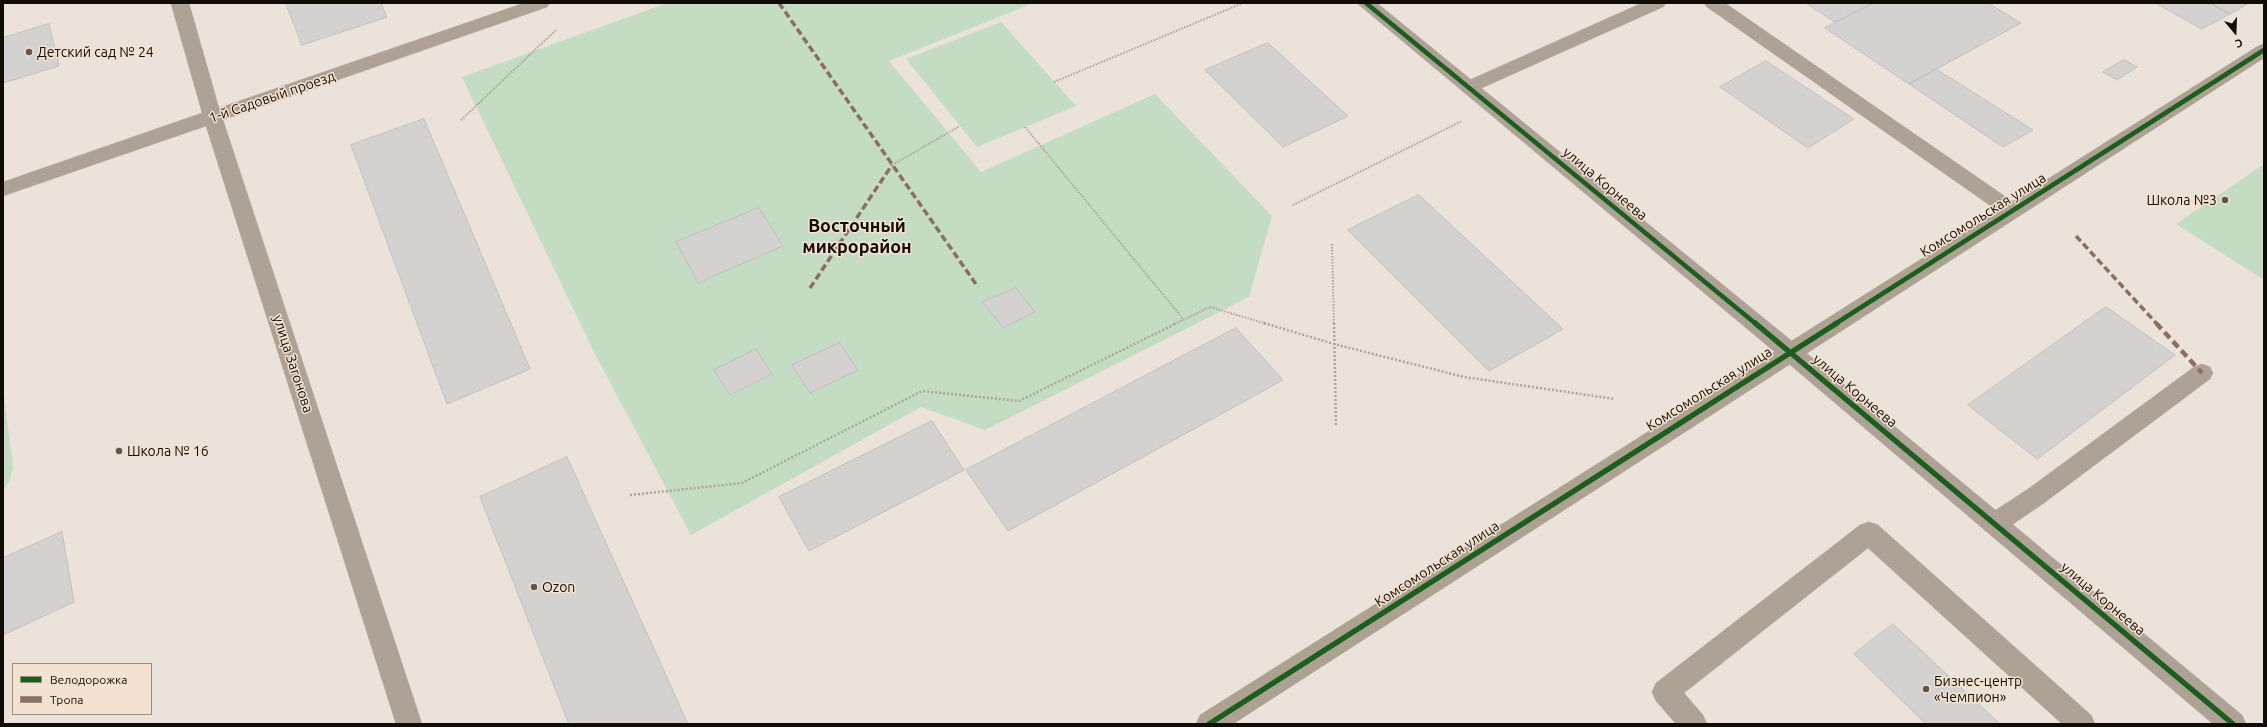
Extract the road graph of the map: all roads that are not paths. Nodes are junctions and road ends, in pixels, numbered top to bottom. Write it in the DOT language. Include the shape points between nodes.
graph roads {
  1 [pos="180,3"];
  2 [pos="541,3"];
  3 [pos="1366,3"];
  4 [pos="1657,3"];
  5 [pos="1713,3"];
  6 [pos="2264,50"];
  7 [pos="1469,87"];
  8 [pos="214,117"];
  9 [pos="3,189"];
  10 [pos="2012,211"];
  11 [pos="1790,352"];
  12 [pos="2202,373"];
  13 [pos="1994,524"];
  14 [pos="409,724"];
  15 [pos="1209,724"];
  16 [pos="1694,724"];
  17 [pos="2082,724"];
  18 [pos="2233,724"];
  1 -- 8 [label="street, улица Загонова"];
  2 -- 8 [label="street, 1-й Садовый проезд"];
  3 -- 7 [label="street, улица Корнеева"];
  4 -- 7 [label="street"];
  5 -- 10 [label="street"];
  6 -- 10 [label="street, Комсомольская улица"];
  7 -- 11 [label="street, улица Корнеева"];
  8 -- 9 [label="street, 1-й Садовый проезд"];
  8 -- 14 [label="street, улица Загонова"];
  10 -- 11 [label="street, Комсомольская улица"];
  11 -- 13 [label="street, улица Корнеева"];
  11 -- 15 [label="street, Комсомольская улица"];
  12 -- 13 [label="street" via="2036,496"];
  13 -- 18 [label="street, улица Корнеева"];
  16 -- 17 [label="street" via="1665,692 1869,533"];
}
